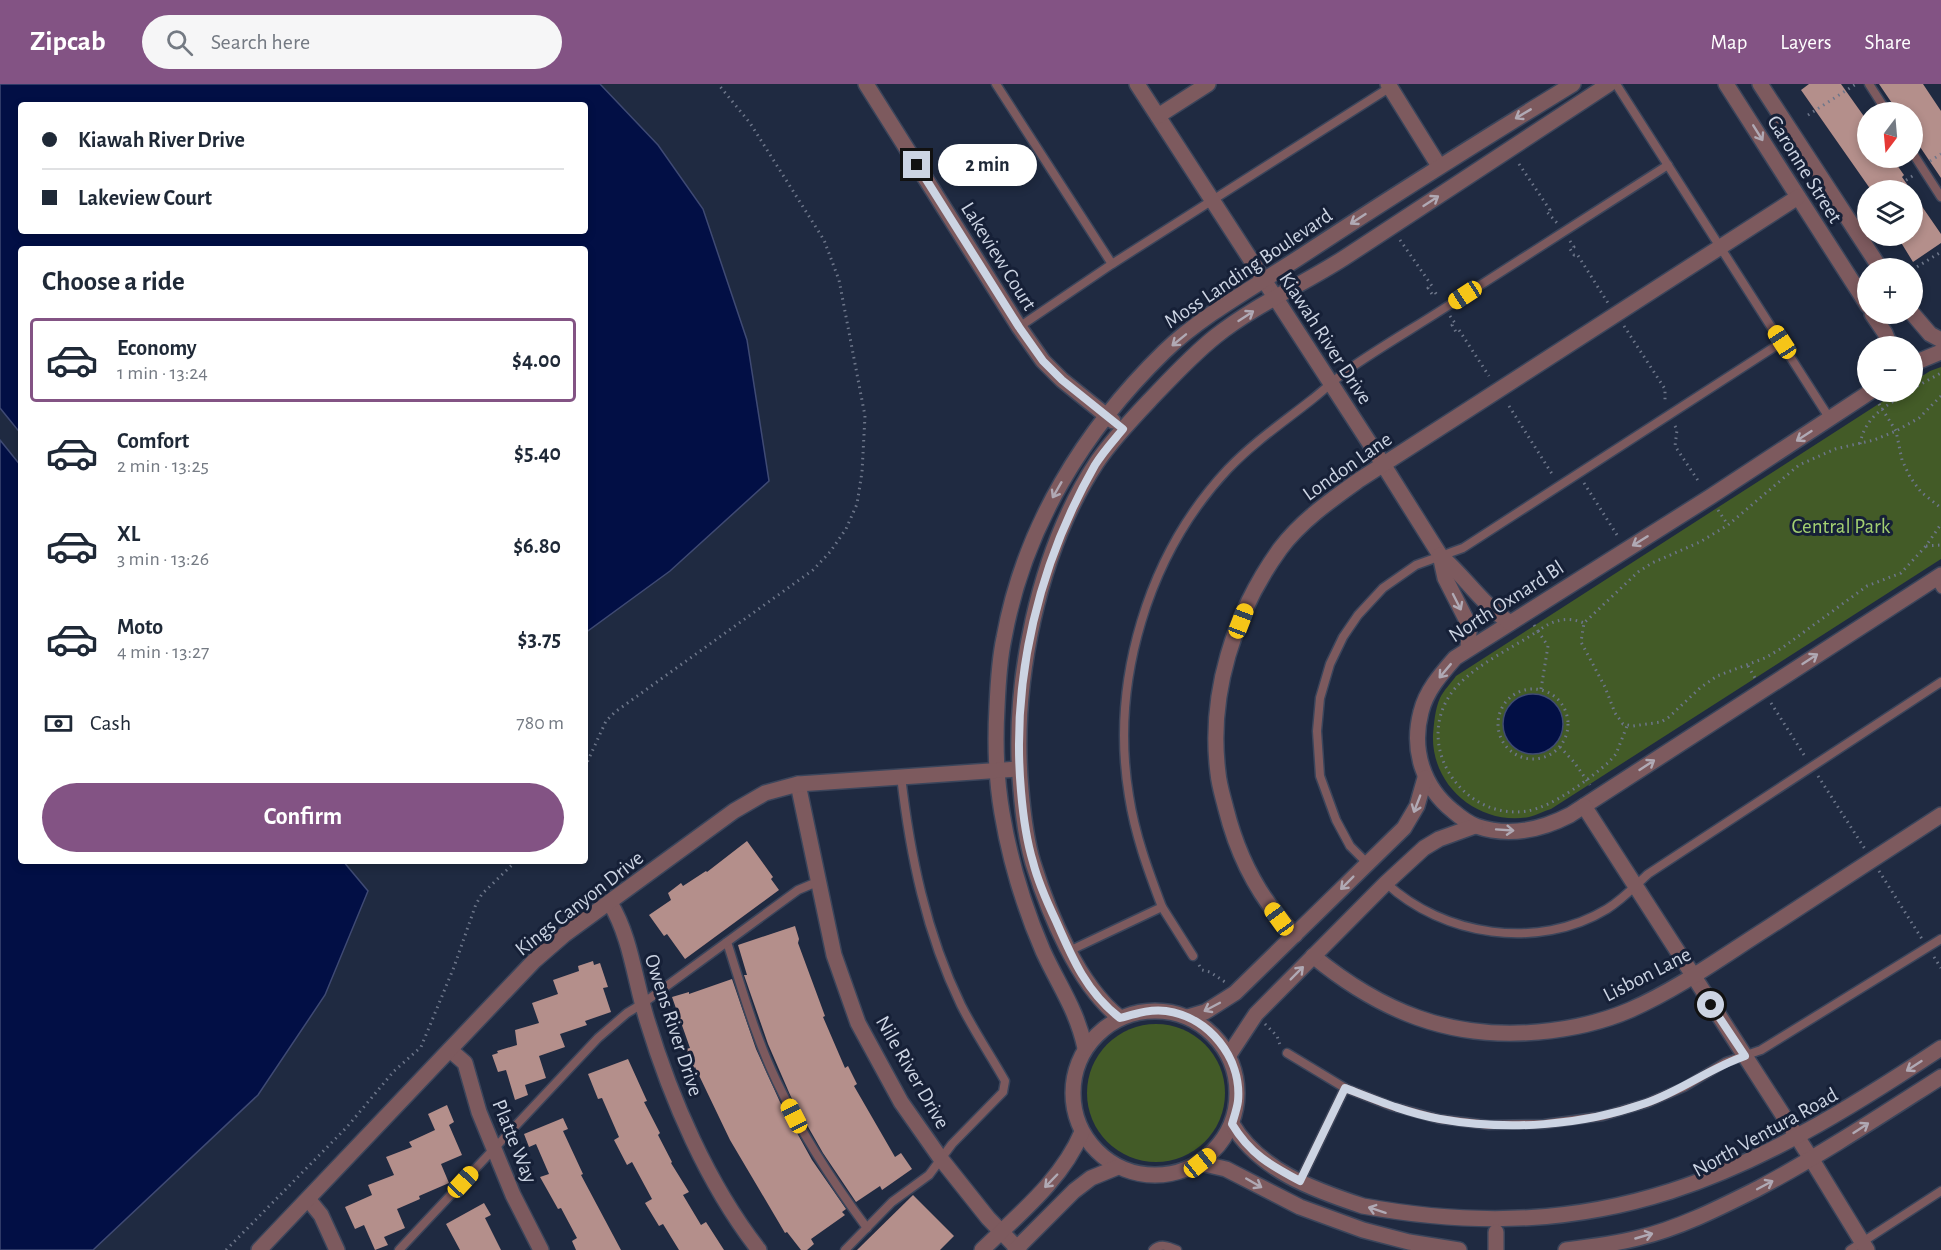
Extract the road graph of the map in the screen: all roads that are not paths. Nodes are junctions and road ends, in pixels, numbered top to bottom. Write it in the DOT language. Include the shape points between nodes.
graph roads {
  1 [pos="866,84"];
  2 [pos="996,84"];
  3 [pos="1137,84"];
  4 [pos="1208,84"];
  5 [pos="1573,84"];
  6 [pos="1609,84"];
  7 [pos="1616,84"];
  8 [pos="1726,84"];
  9 [pos="1760,84"];
  10 [pos="1869,84"];
  11 [pos="1391,85"];
  12 [pos="1881,102"];
  13 [pos="1158,116"];
  14 [pos="1439,165"];
  15 [pos="1668,165"];
  16 [pos="1922,168"];
  17 [pos="1798,197"];
  18 [pos="1941,197"];
  19 [pos="1211,201"];
  20 [pos="1721,247"];
  21 [pos="1873,258"];
  22 [pos="1112,264"];
  23 [pos="1263,281"];
  24 [pos="1857,289"];
  25 [pos="1275,299"];
  26 [pos="1921,324"];
  27 [pos="1019,327"];
  28 [pos="1941,340"];
  29 [pos="1782,342"];
  30 [pos="1941,351"];
  31 [pos="1923,359"];
  32 [pos="1331,384"];
  33 [pos="1859,402"];
  34 [pos="1106,416"];
  35 [pos="1830,419"];
  36 [pos="1123,429"];
  37 [pos="1384,465"];
  38 [pos="1440,555"];
  39 [pos="1939,581"];
  40 [pos="1510,623"];
  41 [pos="1468,649"];
  42 [pos="1941,682"];
  43 [pos="1019,769"];
  44 [pos="996,770"];
  45 [pos="901,776"];
  46 [pos="1425,778"];
  47 [pos="798,784"];
  48 [pos="1584,806"];
  49 [pos="1941,815"];
  50 [pos="1475,826"];
  51 [pos="1367,863"];
  52 [pos="818,882"];
  53 [pos="1386,883"];
  54 [pos="1634,886"];
  55 [pos="610,903"];
  56 [pos="1162,907"];
  57 [pos="1295,935"];
  58 [pos="1941,939"];
  59 [pos="727,942"];
  60 [pos="1069,951"];
  61 [pos="1193,956"];
  62 [pos="1313,956"];
  63 [pos="1693,976"];
  64 [pos="642,1004"];
  65 [pos="1188,1017"];
  66 [pos="1120,1018"];
  67 [pos="1085,1048"];
  68 [pos="1941,1048"];
  69 [pos="450,1050"];
  70 [pos="1287,1053"];
  71 [pos="1229,1055"];
  72 [pos="1745,1056"];
  73 [pos="1941,1077"];
  74 [pos="1345,1088"];
  75 [pos="1232,1124"];
  76 [pos="1082,1132"];
  77 [pos="1798,1141"];
  78 [pos="495,1149"];
  79 [pos="941,1159"];
  80 [pos="1812,1160"];
  81 [pos="1200,1163"];
  82 [pos="1118,1167"];
  83 [pos="1300,1181"];
  84 [pos="1941,1191"];
  85 [pos="308,1199"];
  86 [pos="1600,1224"];
  87 [pos="867,1228"];
  88 [pos="1556,1230"];
  89 [pos="1001,1232"];
  90 [pos="1496,1232"];
  91 [pos="1860,1248"];
  92 [pos="1017,1249"];
  93 [pos="259,1250"];
  94 [pos="337,1250"];
  95 [pos="399,1250"];
  96 [pos="541,1250"];
  97 [pos="759,1250"];
  98 [pos="845,1250"];
  99 [pos="982,1250"];
  100 [pos="1153,1250"];
  101 [pos="1177,1250"];
  102 [pos="1459,1250"];
  103 [pos="1496,1250"];
  104 [pos="1566,1250"];
  1 -- 27 [label="street, Lakeview Court"];
  2 -- 22 [label="lane"];
  3 -- 13 [label="street, Kiawah River Drive"];
  4 -- 13 [label="street"];
  5 -- 14 [label="street, Moss Landing Boulevard, one-way"];
  25 -- 6 [label="street, Moss Landing Boulevard, one-way" via="1323,272"];
  7 -- 15 [label="lane"];
  8 -- 17 [label="street, Garonne Street, one-way"];
  9 -- 21 [label="street, Garonne Street"];
  10 -- 12 [label="lane"];
  11 -- 14 [label="street"];
  11 -- 19 [label="lane"];
  13 -- 19 [label="street, Kiawah River Drive"];
  14 -- 23 [label="street, Moss Landing Boulevard, one-way"];
  15 -- 20 [label="lane"];
  15 -- 32 [label="lane"];
  16 -- 18 [label="lane"];
  17 -- 20 [label="street, London Lane"];
  17 -- 24 [label="street, Garonne Street"];
  19 -- 22 [label="lane"];
  19 -- 23 [label="street, Kiawah River Drive"];
  20 -- 29 [label="lane"];
  20 -- 37 [label="street, London Lane"];
  22 -- 27 [label="lane"];
  23 -- 25 [label="street, Kiawah River Drive"];
  23 -- 34 [label="street, Moss Landing Boulevard, one-way" via="1166,350"];
  25 -- 32 [label="street, Kiawah River Drive"];
  36 -- 25 [label="street, Moss Landing Boulevard, one-way" via="1217,335"];
  26 -- 28 [label="street"];
  27 -- 34 [label="street, Lakeview Court" via="1043,361"];
  29 -- 35 [label="lane"];
  29 -- 38 [label="lane" via="1462,548"];
  30 -- 31 [label="street"];
  32 -- 37 [label="street, Kiawah River Drive"];
  32 -- 56 [label="lane" via="1228,469 1172,548 1149,600 1132,656 1124,746 1139,847"];
  33 -- 35 [label="street, North Oxnard Bl"];
  34 -- 36 [label="street, Lakeview Court"];
  34 -- 44 [label="street, Moss Landing Boulevard, one-way" via="1053,497 1016,587 999,679"];
  35 -- 40 [label="street, North Oxnard Bl, one-way"];
  36 -- 43 [label="street, Moss Landing Boulevard" via="1097,462 1068,515 1040,593 1027,643"];
  37 -- 38 [label="street, Kiawah River Drive"];
  37 -- 57 [label="street, London Lane" via="1318,510 1281,549 1247,604 1218,694 1218,775 1233,838 1258,890"];
  38 -- 40 [label="street, Kiawah River Drive" via="1491,610"];
  38 -- 41 [label="street, Kiawah River Drive, one-way" via="1445,578 1467,621"];
  38 -- 51 [label="lane" via="1416,565 1383,588 1358,615 1330,664 1320,698 1320,776 1350,846"];
  48 -- 39 [label="street, North Oxnard Bl, one-way"];
  40 -- 41 [label="street, North Oxnard Bl"];
  41 -- 46 [label="street, North Oxnard Bl, one-way" via="1439,677 1421,711 1418,754"];
  42 -- 54 [label="lane"];
  43 -- 44 [label="street, Kings Canyon Drive"];
  43 -- 60 [label="street, Moss Landing Boulevard" via="1032,862"];
  44 -- 45 [label="street, Kings Canyon Drive"];
  44 -- 67 [label="street, Moss Landing Boulevard" via="1014,869 1026,909 1077,1017"];
  45 -- 47 [label="street, Kings Canyon Drive"];
  45 -- 79 [label="lane" via="908,836 936,945 961,1005 1005,1080 1003,1092"];
  46 -- 50 [label="street, North Oxnard Bl" via="1449,808"];
  46 -- 51 [label="street, one-way" via="1409,822"];
  47 -- 52 [label="street, Nile River Drive"];
  47 -- 55 [label="street, Kings Canyon Drive" via="765,793 734,811"];
  50 -- 48 [label="street, North Oxnard Bl, one-way" via="1516,831 1539,828"];
  48 -- 54 [label="street"];
  49 -- 63 [label="street, Lisbon Lane"];
  50 -- 53 [label="street" via="1424,848"];
  51 -- 57 [label="street, one-way"];
  52 -- 59 [label="lane" via="798,890"];
  52 -- 79 [label="street, Nile River Drive" via="834,955 858,1023 901,1102"];
  53 -- 54 [label="lane" via="1403,899 1439,918 1489,932 1517,933 1576,923 1604,911"];
  53 -- 62 [label="street"];
  54 -- 63 [label="street"];
  55 -- 64 [label="street, Owens River Drive" via="620,920"];
  55 -- 69 [label="street, Kings Canyon Drive" via="534,961"];
  56 -- 60 [label="lane"];
  56 -- 61 [label="lane"];
  57 -- 65 [label="street, one-way" via="1235,993 1205,1012"];
  58 -- 72 [label="lane" via="1761,1050"];
  59 -- 64 [label="lane"];
  59 -- 87 [label="lane" via="756,1033 776,1080 810,1144"];
  60 -- 66 [label="street, Moss Landing Boulevard" via="1089,987"];
  62 -- 63 [label="street, Lisbon Lane" via="1366,995 1397,1010 1471,1032 1512,1034 1576,1028 1630,1010"];
  71 -- 62 [label="street, one-way" via="1256,1014"];
  63 -- 72 [label="street"];
  64 -- 78 [label="lane" via="598,1038"];
  64 -- 97 [label="street, Owens River Drive" via="682,1116 712,1177"];
  65 -- 66 [label="street" via="1142,1011"];
  65 -- 71 [label="street" via="1206,1028"];
  66 -- 67 [label="street" via="1100,1031"];
  67 -- 76 [label="street" via="1072,1090 1074,1112"];
  68 -- 77 [label="street, North Ventura Road, one-way"];
  69 -- 78 [label="street, Platte Way" via="465,1063"];
  69 -- 85 [label="street, Kings Canyon Drive"];
  70 -- 74 [label="lane"];
  71 -- 75 [label="street" via="1238,1101"];
  72 -- 74 [label="lane" via="1647,1103 1603,1116 1544,1124 1489,1125 1439,1119"];
  72 -- 77 [label="street"];
  80 -- 73 [label="street, North Ventura Road, one-way"];
  74 -- 83 [label="lane"];
  75 -- 81 [label="street" via="1224,1139"];
  75 -- 83 [label="street" via="1262,1160"];
  76 -- 82 [label="street" via="1103,1157"];
  76 -- 89 [label="street, one-way" via="1061,1170"];
  77 -- 80 [label="street"];
  77 -- 86 [label="street, North Ventura Road" via="1692,1196"];
  78 -- 95 [label="lane"];
  78 -- 96 [label="street, Platte Way"];
  79 -- 87 [label="lane" via="929,1175 892,1202"];
  79 -- 89 [label="street, Nile River Drive"];
  80 -- 91 [label="street"];
  104 -- 80 [label="street, North Ventura Road, one-way" via="1640,1237 1688,1221"];
  81 -- 82 [label="street" via="1174,1174 1145,1175"];
  81 -- 102 [label="street, one-way" via="1226,1169 1300,1208 1363,1230"];
  82 -- 92 [label="street" via="1091,1178 1074,1191"];
  90 -- 83 [label="street, one-way" via="1397,1217"];
  84 -- 91 [label="lane"];
  85 -- 93 [label="street, Kings Canyon Drive"];
  85 -- 94 [label="street" via="321,1215"];
  87 -- 98 [label="lane"];
  88 -- 90 [label="street"];
  89 -- 92 [label="street, Nile River Drive"];
  89 -- 99 [label="street"];
  90 -- 103 [label="street"];
  100 -- 101 [label="lane" via="1164,1245"];
}
